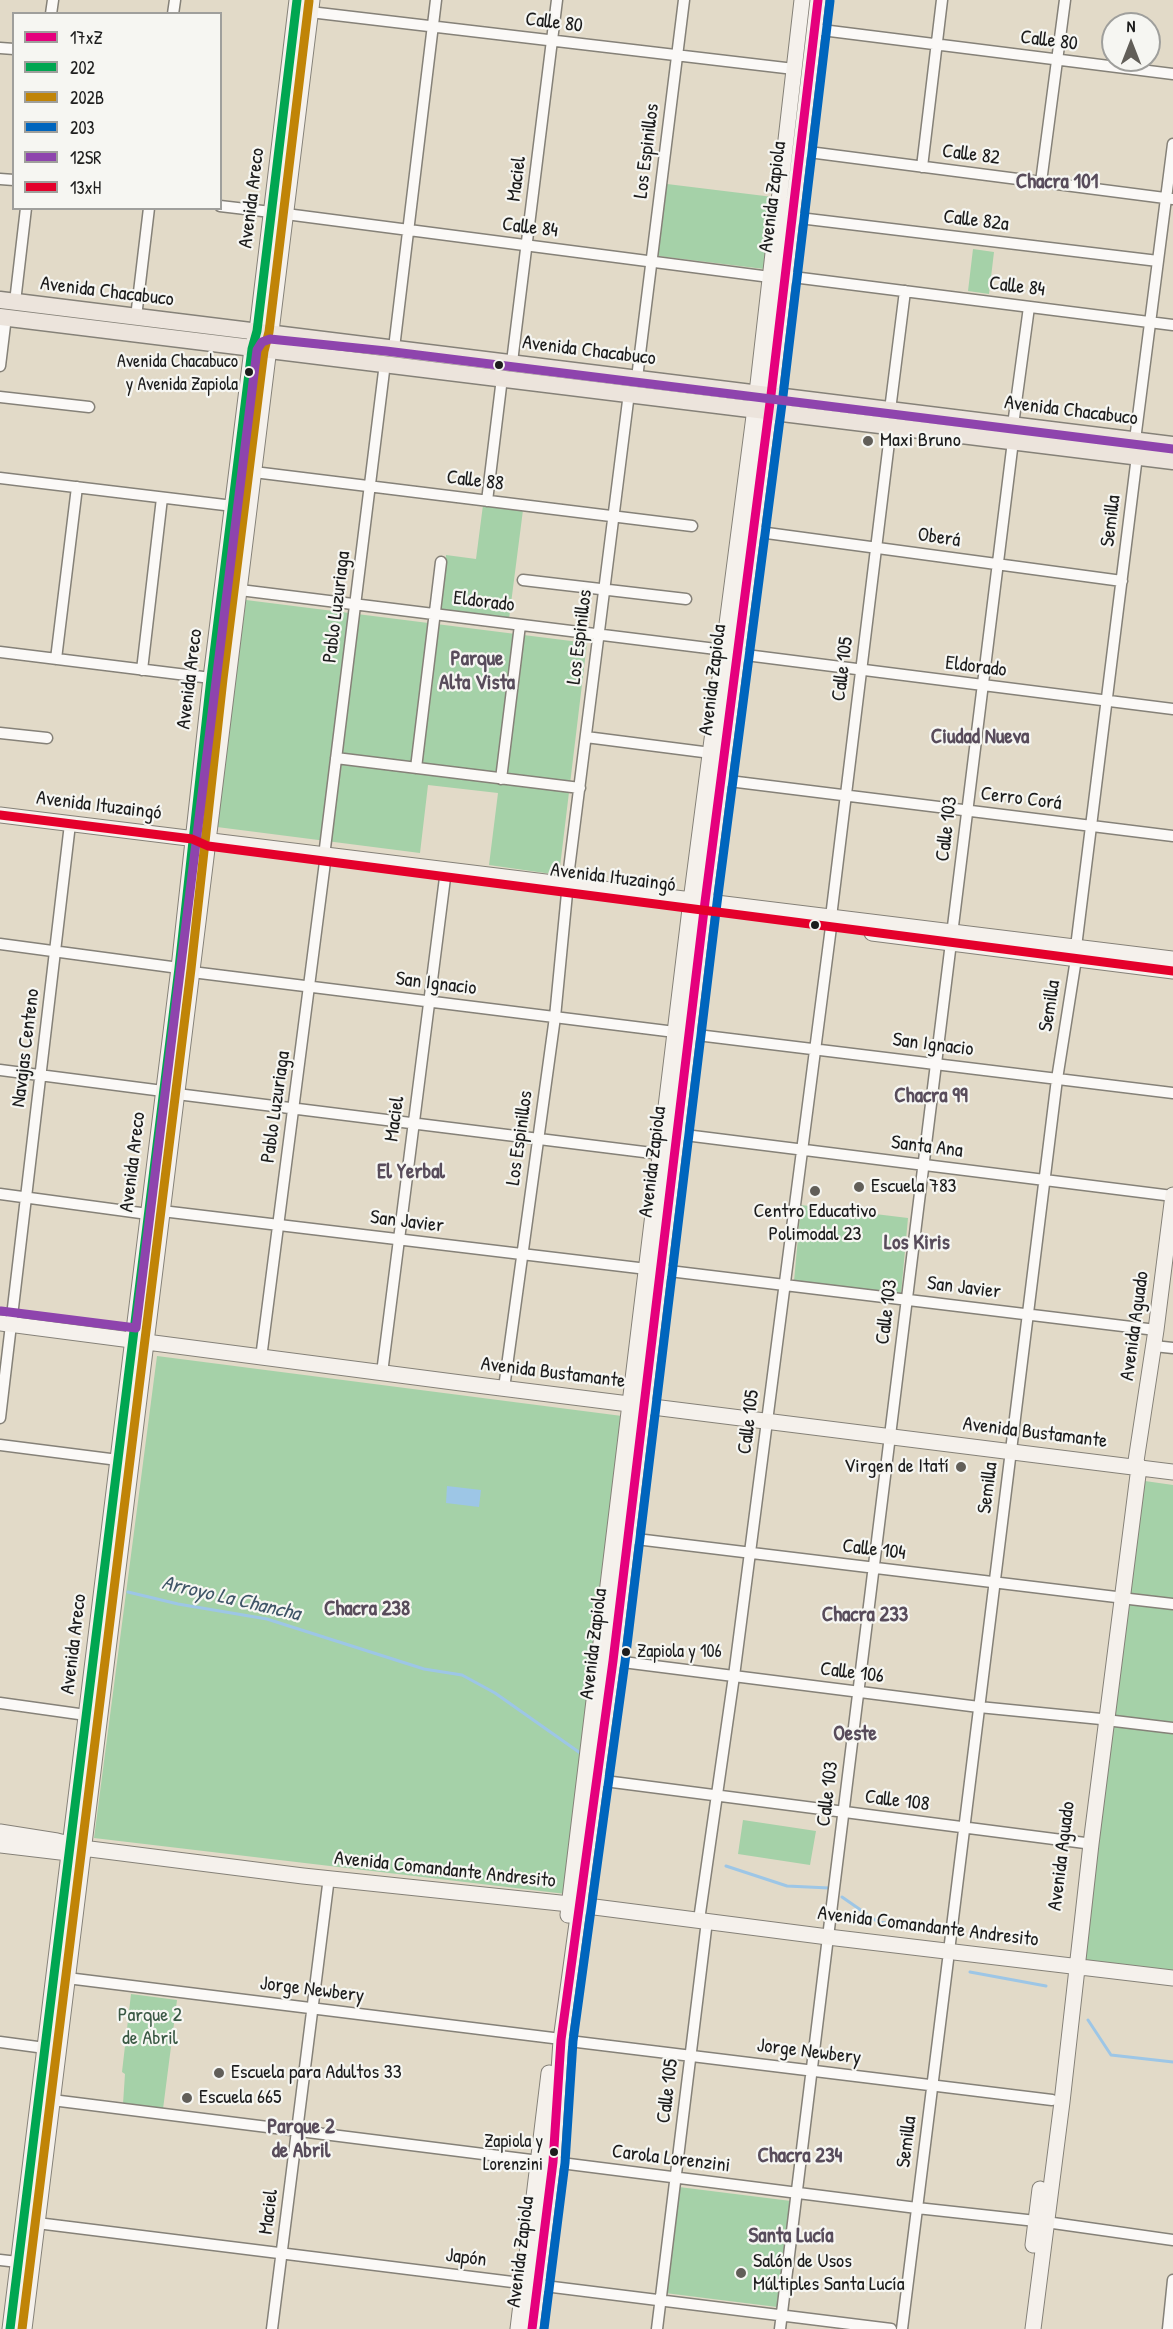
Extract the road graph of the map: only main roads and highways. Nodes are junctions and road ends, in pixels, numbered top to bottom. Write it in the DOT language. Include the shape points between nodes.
graph roads {
  1 [pos="297,0"];
  2 [pos="802,0"];
  3 [pos="818,0"];
  4 [pos="311,6"];
  5 [pos="279,213"];
  6 [pos="778,276"];
  7 [pos="7,301"];
  8 [pos="3,317"];
  9 [pos="264,332"];
  10 [pos="260,350"];
  11 [pos="763,402"];
  12 [pos="1173,445"];
  13 [pos="1136,448"];
  14 [pos="1173,461"];
  15 [pos="731,652"];
  16 [pos="0,815"];
  17 [pos="192,839"];
  18 [pos="208,843"];
  19 [pos="698,905"];
  20 [pos="1076,953"];
  21 [pos="1173,959"];
  22 [pos="185,970"];
  23 [pos="1173,971"];
  24 [pos="682,1033"];
  25 [pos="1173,1196"];
  26 [pos="1171,1223"];
  27 [pos="654,1270"];
  28 [pos="6,1324"];
  29 [pos="139,1340"];
  30 [pos="637,1405"];
  31 [pos="1136,1465"];
  32 [pos="1173,1472"];
  33 [pos="606,1660"];
  34 [pos="1103,1719"];
  35 [pos="0,1832"];
  36 [pos="0,1845"];
  37 [pos="75,1850"];
  38 [pos="574,1909"];
  39 [pos="1073,1970"];
  40 [pos="1173,1978"];
  41 [pos="1173,1988"];
  42 [pos="1041,2221"];
  43 [pos="531,2284"];
  44 [pos="10,2329"];
  45 [pos="24,2329"];
  46 [pos="518,2329"];
  47 [pos="532,2329"];
  48 [pos="1023,2329"];
  49 [pos="1033,2329"];
  1 -- 5 [label="main road, Avenida Areco"];
  2 -- 6 [label="main road, Avenida Zapiola"];
  3 -- 6 [label="main road, Avenida Zapiola" via="801,151"];
  4 -- 5 [label="main road, Avenida Areco"];
  5 -- 9 [label="main road, Avenida Areco"];
  6 -- 11 [label="main road, Avenida Zapiola"];
  7 -- 9 [label="main road, Avenida Chacabuco"];
  8 -- 10 [label="main road, Avenida Chacabuco"];
  9 -- 10 [label="main road, Avenida Areco"];
  9 -- 11 [label="main road, Avenida Chacabuco" via="637,378"];
  10 -- 11 [label="main road, Avenida Chacabuco" via="629,393"];
  10 -- 17 [label="main road, Avenida Areco" via="233,506"];
  10 -- 18 [label="main road, Avenida Areco" via="254,472"];
  11 -- 13 [label="main road, Avenida Chacabuco"];
  11 -- 15 [label="main road, Avenida Zapiola"];
  11 -- 15 [label="main road, Avenida Zapiola" via="752,531"];
  12 -- 13 [label="main road, Avenida Chacabuco"];
  13 -- 14 [label="main road, Avenida Chacabuco"];
  15 -- 19 [label="main road, Avenida Zapiola" via="721,780"];
  15 -- 19 [label="main road, Avenida Zapiola" via="711,753"];
  16 -- 17 [label="main road, Avenida Ituzaingó"];
  17 -- 18 [label="main road, Avenida Ituzaingó"];
  17 -- 22 [label="main road, Avenida Areco"];
  18 -- 19 [label="main road, Avenida Ituzaingó"];
  18 -- 22 [label="main road, Avenida Areco"];
  19 -- 20 [label="main road, Avenida Ituzaingó"];
  19 -- 24 [label="main road, Avenida Zapiola"];
  20 -- 21 [label="main road, Avenida Ituzaingó"];
  20 -- 23 [label="main road, Avenida Ituzaingó"];
  22 -- 29 [label="main road, Avenida Areco"];
  24 -- 27 [label="main road, Avenida Zapiola" via="677,1134"];
  24 -- 27 [label="main road, Avenida Zapiola" via="660,1154"];
  25 -- 26 [label="main road, Avenida Aguado"];
  26 -- 31 [label="main road, Avenida Aguado"];
  27 -- 30 [label="main road, Avenida Zapiola"];
  28 -- 29 [label="main road, Avenida Bustamante"];
  29 -- 30 [label="main road, Avenida Bustamante"];
  29 -- 37 [label="main road, Avenida Areco"];
  29 -- 37 [label="main road, Avenida Areco" via="118,1460 86,1715"];
  30 -- 31 [label="main road, Avenida Bustamante"];
  30 -- 33 [label="main road, Avenida Zapiola"];
  30 -- 33 [label="main road, Avenida Zapiola" via="628,1538"];
  31 -- 32 [label="main road, Avenida Bustamante"];
  31 -- 34 [label="main road, Avenida Aguado"];
  33 -- 38 [label="main road, Avenida Zapiola"];
  34 -- 39 [label="main road, Avenida Aguado"];
  34 -- 39 [label="main road, Avenida Aguado" via="1085,1843"];
  35 -- 37 [label="main road, Avenida Comandante Andresito" via="57,1841"];
  36 -- 37 [label="main road, Avenida Comandante Andresito"];
  37 -- 38 [label="main road, Avenida Comandante Andresito"];
  37 -- 38 [label="main road, Avenida Comandante Andresito" via="89,1857 328,1886"];
  37 -- 44 [label="main road, Avenida Areco" via="45,2048"];
  37 -- 45 [label="main road, Avenida Areco" via="67,1978"];
  38 -- 39 [label="main road, Avenida Comandante Andresito"];
  38 -- 43 [label="main road, Avenida Zapiola"];
  39 -- 40 [label="main road, Avenida Comandante Andresito"];
  39 -- 41 [label="main road, Avenida Comandante Andresito"];
  39 -- 42 [label="main road, Avenida Aguado" via="1052,2100"];
  39 -- 42 [label="main road, Avenida Aguado" via="1062,2102"];
  42 -- 48 [label="main road, Avenida Aguado"];
  42 -- 49 [label="main road, Avenida Aguado"];
  43 -- 46 [label="main road, Avenida Zapiola"];
  43 -- 47 [label="main road, Avenida Zapiola"];
}
